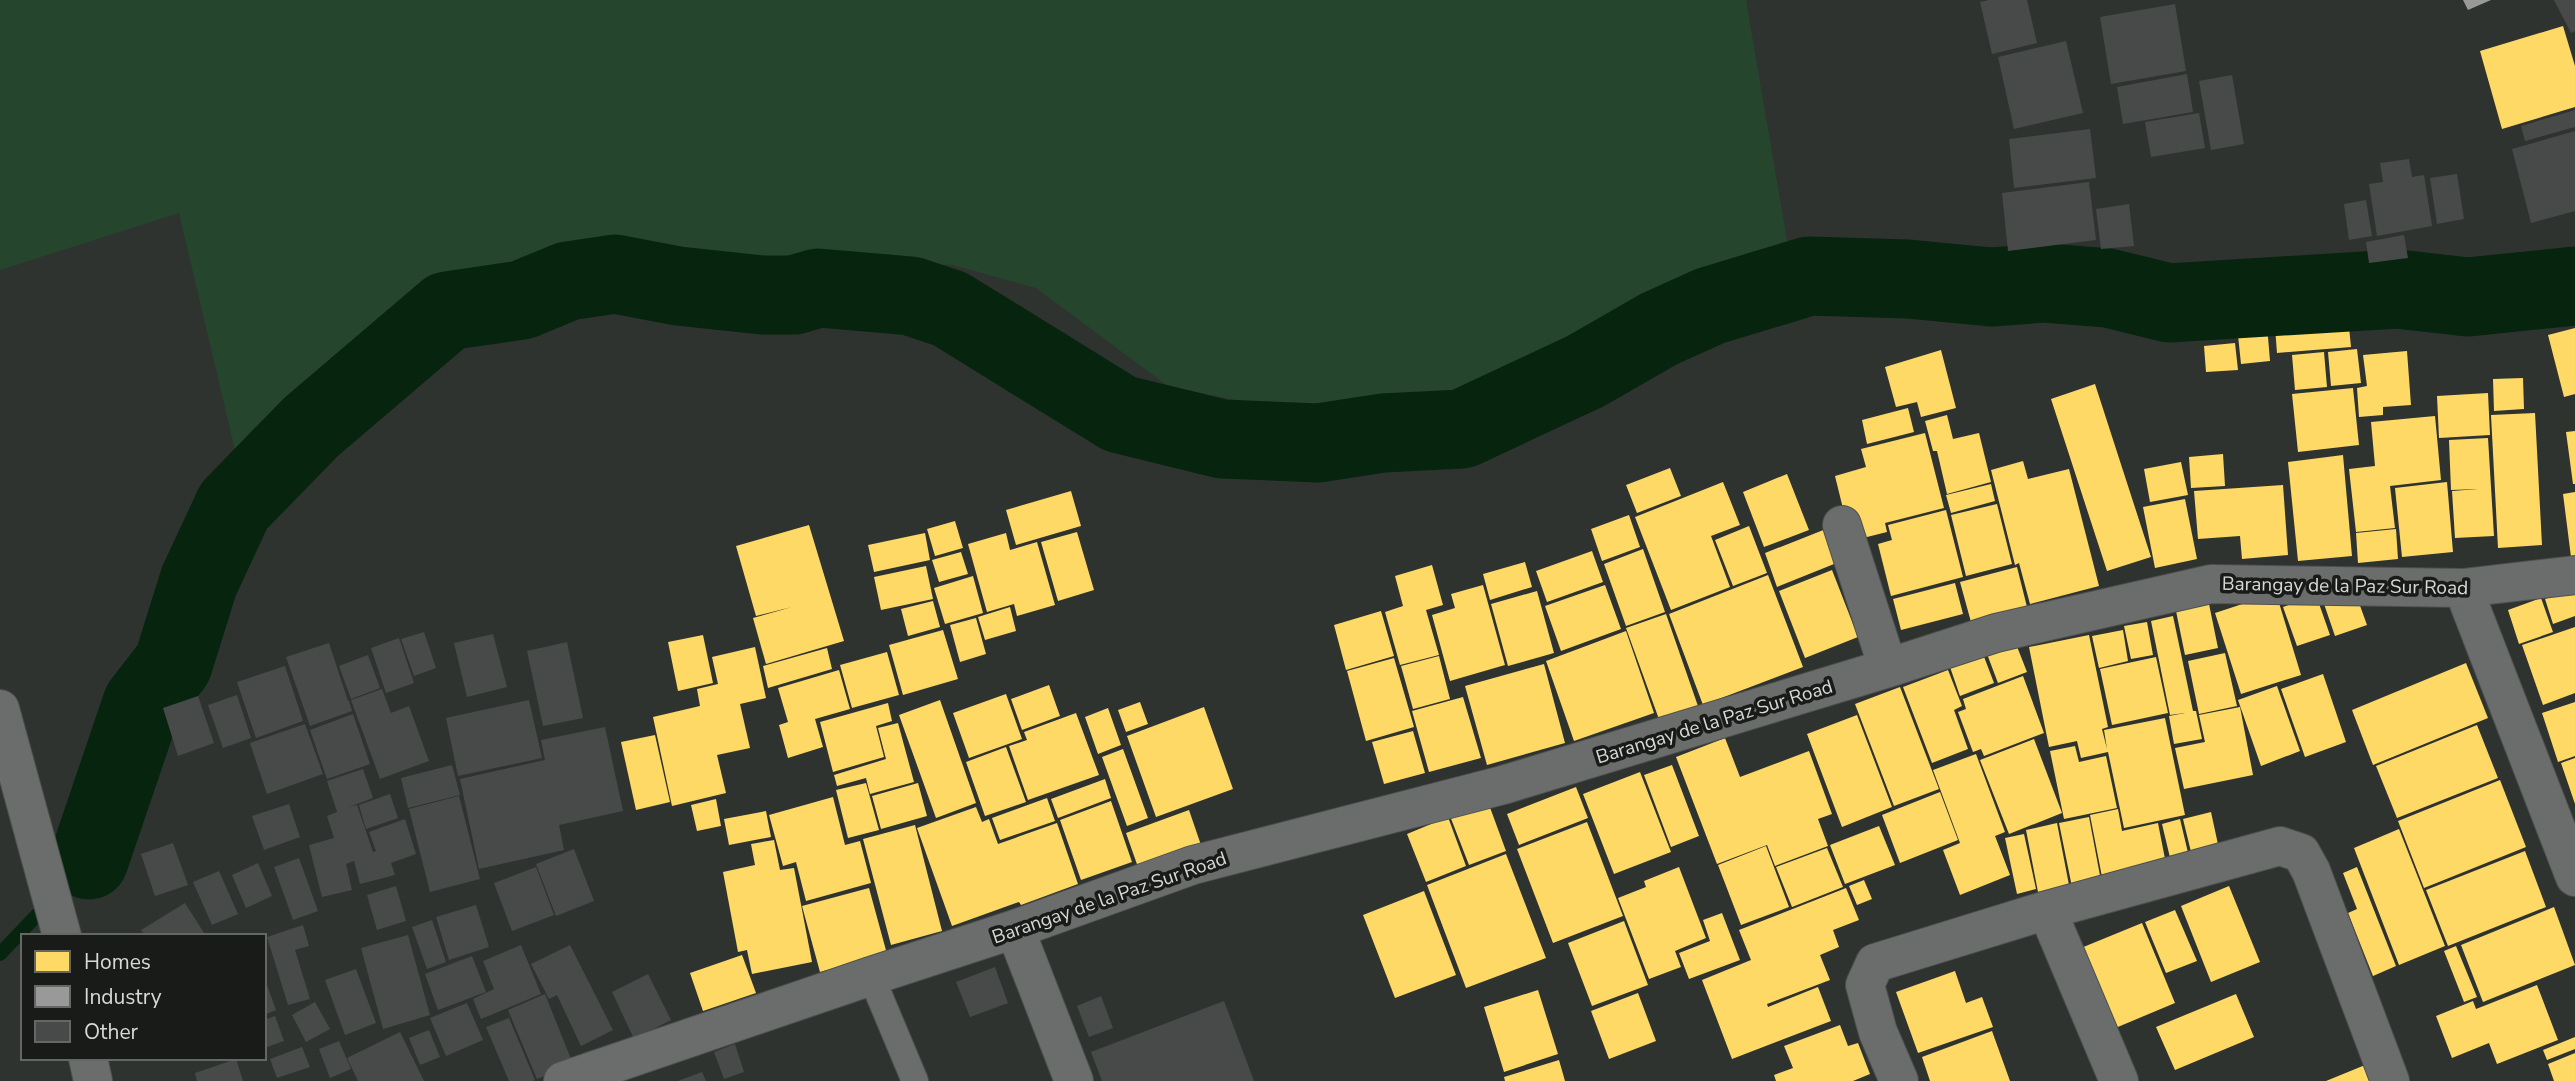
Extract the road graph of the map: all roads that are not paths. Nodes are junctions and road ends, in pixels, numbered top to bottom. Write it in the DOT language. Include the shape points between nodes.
graph roads {
  1 [pos="1842,525"];
  2 [pos="2575,575"];
  3 [pos="2463,588"];
  4 [pos="1888,668"];
  5 [pos="0,709"];
  6 [pos="2575,877"];
  7 [pos="2047,910"];
  8 [pos="1015,929"];
  9 [pos="61,934"];
  10 [pos="871,976"];
  11 [pos="88,1060"];
  12 [pos="93,1081"];
  13 [pos="563,1081"];
  14 [pos="915,1081"];
  15 [pos="1074,1081"];
  16 [pos="1899,1081"];
  17 [pos="2119,1081"];
  18 [pos="2390,1081"];
  1 -- 4 [label="street"];
  2 -- 3 [label="street, Barangay de la Paz Sur Road"];
  3 -- 4 [label="street, Barangay de la Paz Sur Road" via="2211,584 1996,633"];
  3 -- 6 [label="street"];
  4 -- 8 [label="street, Barangay de la Paz Sur Road" via="1503,785 1193,865"];
  5 -- 9 [label="street"];
  7 -- 16 [label="street" via="1875,963 1865,985"];
  7 -- 17 [label="street"];
  7 -- 18 [label="street" via="2280,846 2301,853"];
  8 -- 10 [label="street, Barangay de la Paz Sur Road"];
  8 -- 15 [label="street"];
  10 -- 13 [label="street, Barangay de la Paz Sur Road"];
  10 -- 14 [label="lane"];
  11 -- 12 [label="street"];
}
